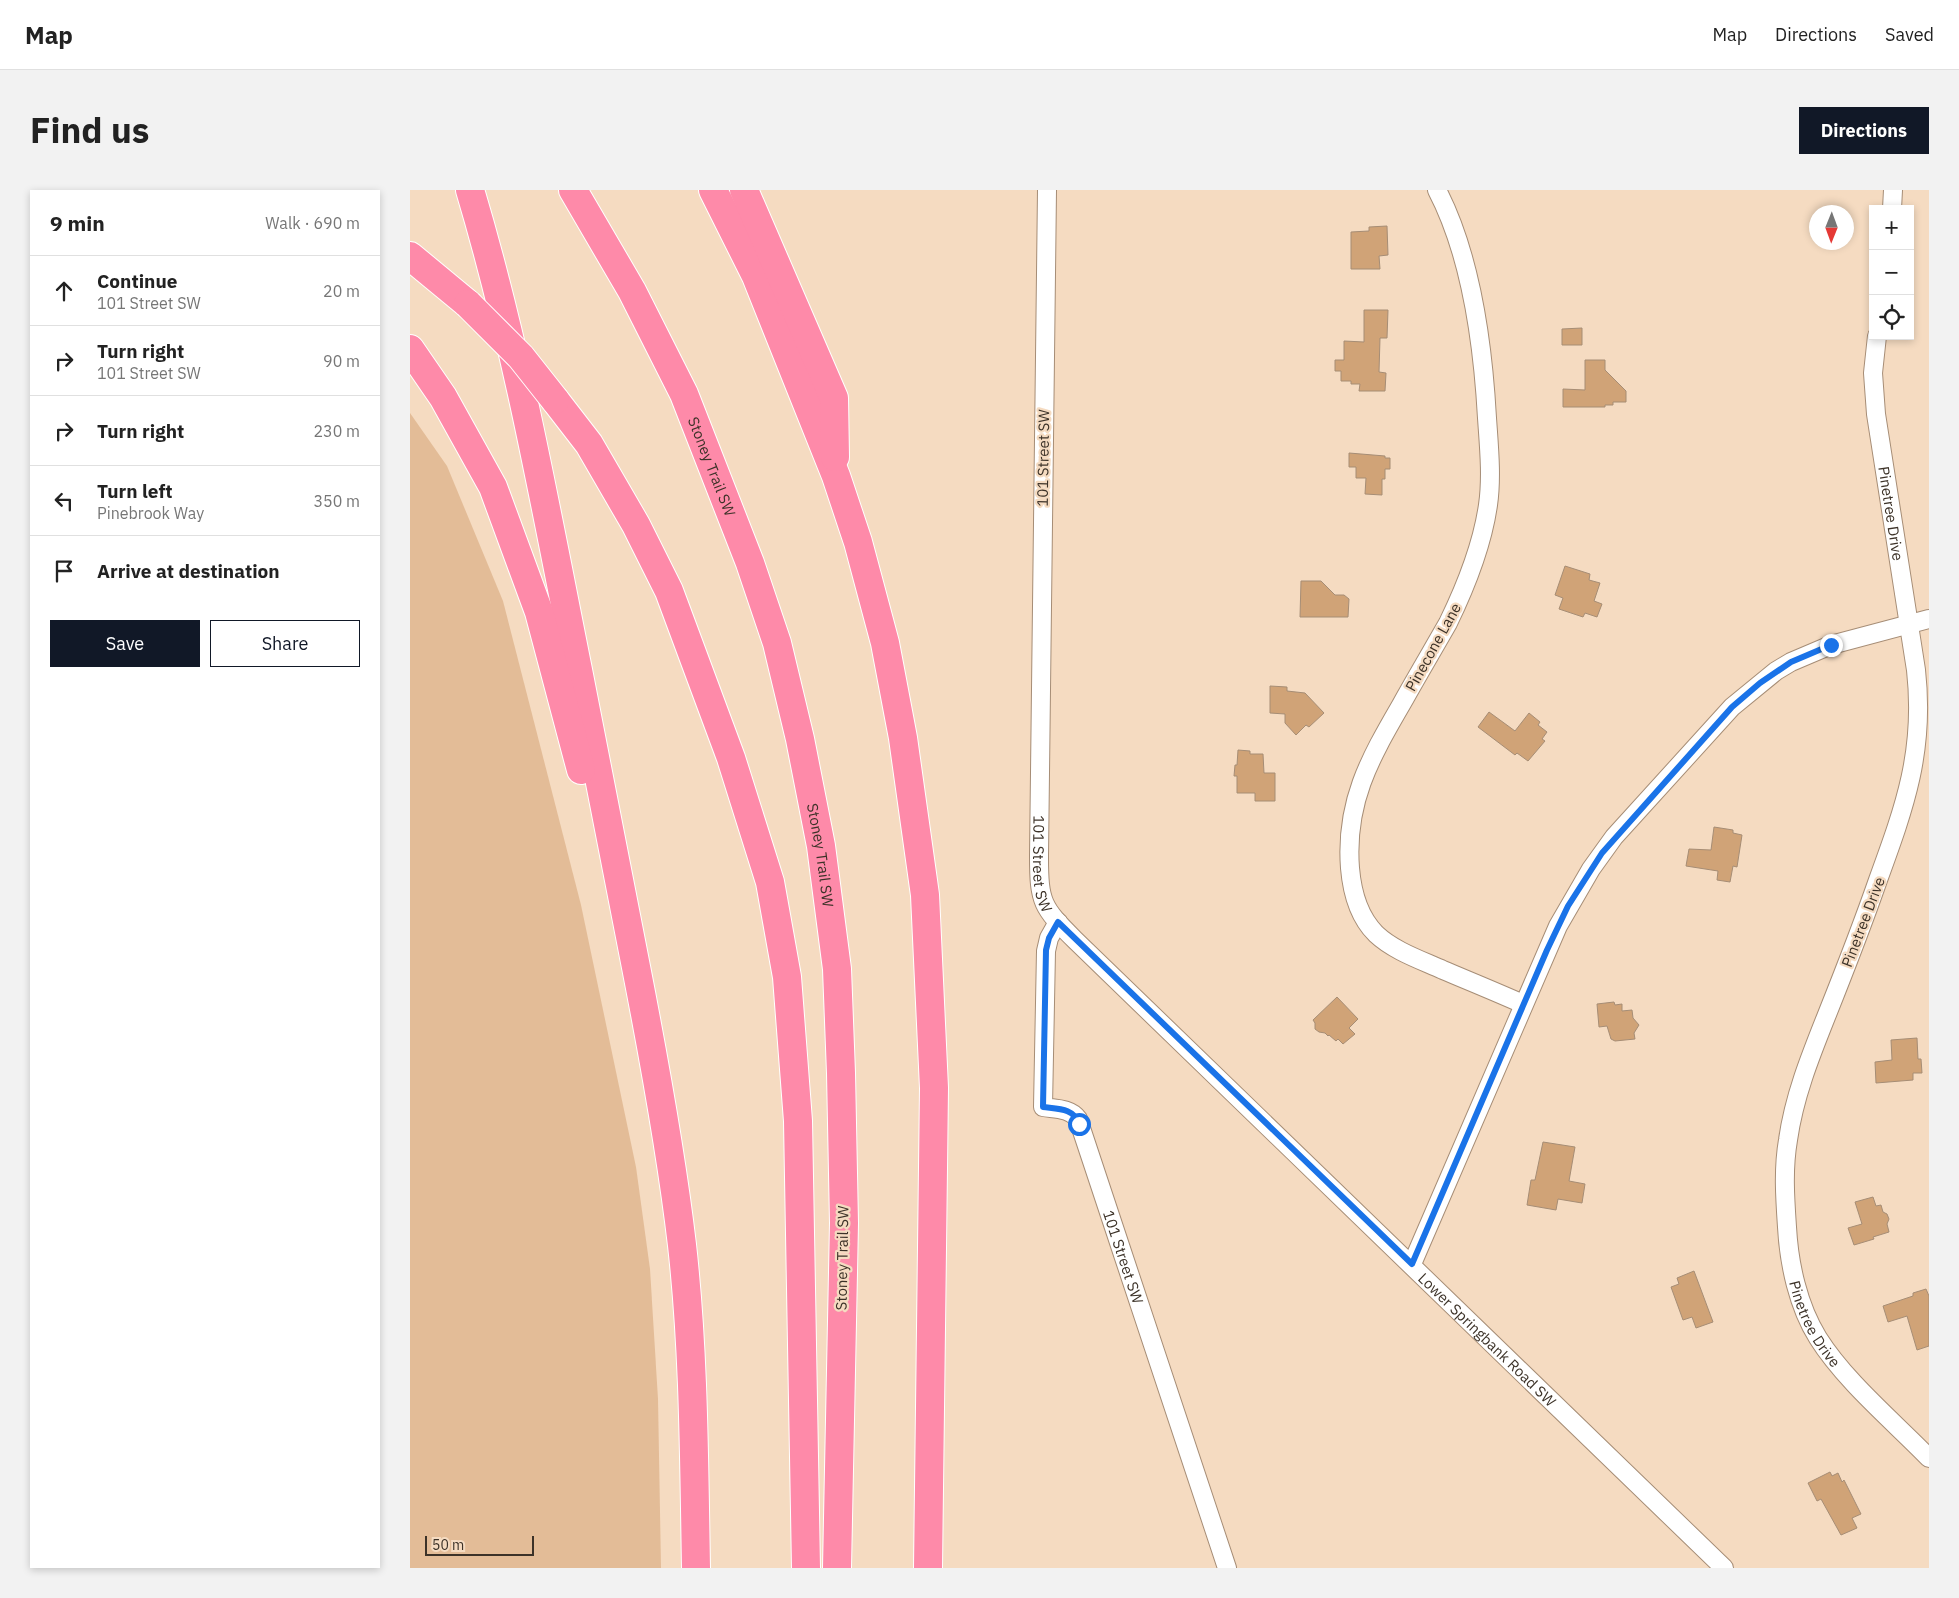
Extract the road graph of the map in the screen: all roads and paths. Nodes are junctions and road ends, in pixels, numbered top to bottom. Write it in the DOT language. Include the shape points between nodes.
graph roads {
  1 [pos="470,190"];
  2 [pos="573,190"];
  3 [pos="713,190"];
  4 [pos="744,190"];
  5 [pos="1047,190"];
  6 [pos="1437,190"];
  7 [pos="1893,190"];
  8 [pos="1892,205"];
  9 [pos="410,256"];
  10 [pos="1877,340"];
  11 [pos="410,349"];
  12 [pos="836,476"];
  13 [pos="1929,619"];
  14 [pos="1909,623"];
  15 [pos="1058,922"];
  16 [pos="642,1000"];
  17 [pos="1523,1004"];
  18 [pos="1412,1264"];
  19 [pos="1929,1458"];
  20 [pos="696,1568"];
  21 [pos="806,1568"];
  22 [pos="836,1568"];
  23 [pos="928,1568"];
  24 [pos="1227,1568"];
  25 [pos="1724,1568"];
  1 -- 16 [label="highway" via="486,243 538,474"];
  2 -- 22 [label="highway, Stoney Trail SW" via="641,308 684,394 724,493 777,643 810,788 837,969 841,1073 844,1223"];
  3 -- 12 [label="highway" via="756,276"];
  4 -- 12 [label="highway" via="834,398"];
  5 -- 15 [label="street, 101 Street SW" via="1039,886 1043,902"];
  6 -- 17 [label="street, Pinecone Lane" via="1459,249 1479,333 1488,435 1488,506 1476,554 1457,605 1375,749 1362,780 1352,820 1351,875 1359,908 1367,923 1388,943"];
  7 -- 8 [label="street"];
  9 -- 21 [label="highway, bridge" via="468,304 521,357 589,444 636,524 669,591 731,758 770,882 787,977 798,1121"];
  10 -- 14 [label="street, Pinetree Drive" via="1873,373 1876,414"];
  11 -- 16 [label="highway" via="443,397 493,487 539,612"];
  12 -- 23 [label="highway" via="858,542 884,643 902,738 925,895 934,1088"];
  13 -- 14 [label="street"];
  14 -- 17 [label="street" via="1831,645 1791,662 1732,707 1614,837 1590,869 1558,926"];
  14 -- 19 [label="street, Pinetree Drive" via="1919,707 1918,742 1910,782 1897,829 1799,1090 1788,1140 1785,1185 1790,1257 1811,1325 1834,1360"];
  15 -- 18 [label="street, Lower Springbank Road SW"];
  15 -- 24 [label="street, 101 Street SW" via="1046,950 1043,1107 1071,1112 1078,1119"];
  16 -- 20 [label="highway" via="666,1130 684,1265 692,1376"];
  17 -- 18 [label="street"];
  18 -- 25 [label="street, Lower Springbank Road SW"];
}
